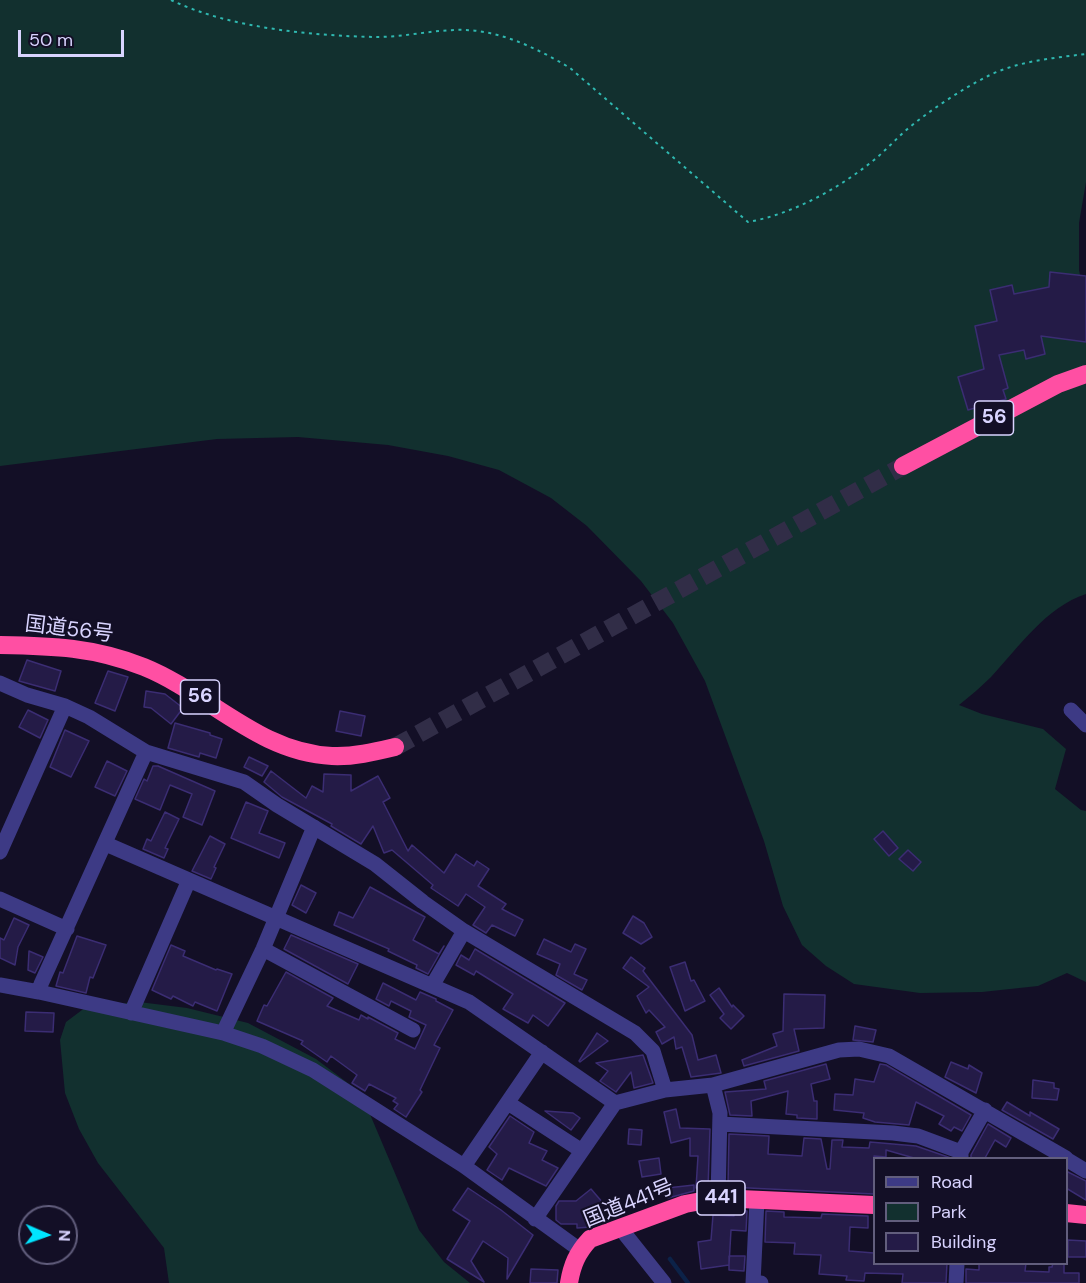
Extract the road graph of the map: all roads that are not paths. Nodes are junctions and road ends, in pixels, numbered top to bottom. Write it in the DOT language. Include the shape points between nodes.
graph roads {
  1 [pos="1086,374"];
  2 [pos="903,466"];
  3 [pos="0,645"];
  4 [pos="0,683"];
  5 [pos="65,706"];
  6 [pos="1071,710"];
  7 [pos="1086,725"];
  8 [pos="395,747"];
  9 [pos="146,752"];
  10 [pos="314,827"];
  11 [pos="106,844"];
  12 [pos="0,852"];
  13 [pos="189,880"];
  14 [pos="0,899"];
  15 [pos="275,918"];
  16 [pos="67,929"];
  17 [pos="464,931"];
  18 [pos="263,949"];
  19 [pos="0,986"];
  20 [pos="432,986"];
  21 [pos="39,992"];
  22 [pos="131,1013"];
  23 [pos="412,1030"];
  24 [pos="223,1033"];
  25 [pos="542,1052"];
  26 [pos="713,1085"];
  27 [pos="664,1090"];
  28 [pos="508,1103"];
  29 [pos="615,1103"];
  30 [pos="985,1110"];
  31 [pos="720,1124"];
  32 [pos="582,1151"];
  33 [pos="961,1155"];
  34 [pos="1063,1157"];
  35 [pos="1068,1160"];
  36 [pos="464,1166"];
  37 [pos="1086,1171"];
  38 [pos="718,1198"];
  39 [pos="757,1200"];
  40 [pos="873,1205"];
  41 [pos="1068,1214"];
  42 [pos="1086,1215"];
  43 [pos="535,1219"];
  44 [pos="621,1229"];
  45 [pos="580,1250"];
  46 [pos="957,1265"];
  47 [pos="569,1283"];
  48 [pos="664,1283"];
  49 [pos="761,1283"];
  50 [pos="956,1283"];
  1 -- 2 [label="highway, 56" via="1058,384"];
  3 -- 8 [label="highway, 国道56号 / 56" via="103,652 188,689 255,733 295,750 332,756"];
  4 -- 5 [label="street"];
  5 -- 9 [label="street"];
  5 -- 12 [label="street"];
  6 -- 7 [label="street"];
  9 -- 10 [label="street" via="244,782"];
  9 -- 11 [label="street"];
  10 -- 15 [label="street"];
  10 -- 17 [label="street" via="375,864"];
  11 -- 13 [label="street"];
  11 -- 16 [label="street"];
  13 -- 15 [label="street"];
  13 -- 22 [label="street"];
  14 -- 16 [label="street"];
  15 -- 18 [label="street"];
  15 -- 20 [label="street"];
  16 -- 21 [label="street"];
  17 -- 20 [label="street"];
  17 -- 27 [label="street" via="635,1033 653,1051"];
  18 -- 23 [label="street"];
  18 -- 24 [label="street"];
  19 -- 21 [label="street"];
  20 -- 25 [label="street" via="469,1002"];
  21 -- 22 [label="street"];
  22 -- 24 [label="street"];
  24 -- 36 [label="street" via="262,1046 313,1071"];
  25 -- 28 [label="street"];
  25 -- 29 [label="street"];
  26 -- 27 [label="street"];
  26 -- 30 [label="street" via="839,1050 859,1049 889,1056"];
  26 -- 31 [label="street"];
  27 -- 29 [label="street"];
  28 -- 32 [label="street"];
  28 -- 36 [label="street"];
  29 -- 32 [label="street"];
  30 -- 33 [label="street"];
  30 -- 34 [label="street"];
  31 -- 33 [label="street" via="918,1136"];
  31 -- 38 [label="street"];
  32 -- 43 [label="street"];
  35 -- 37 [label="street"];
  36 -- 43 [label="street"];
  38 -- 39 [label="highway, 国道441号 / 441"];
  38 -- 44 [label="highway, 国道441号 / 441" via="685,1204"];
  39 -- 40 [label="highway, 国道441号 / 441"];
  39 -- 49 [label="street" via="753,1282"];
  41 -- 42 [label="highway"];
  43 -- 45 [label="street"];
  44 -- 45 [label="highway, 国道441号 / 441" via="590,1239"];
  44 -- 48 [label="street"];
  45 -- 47 [label="highway, 国道441号"];
  46 -- 50 [label="street"];
}
